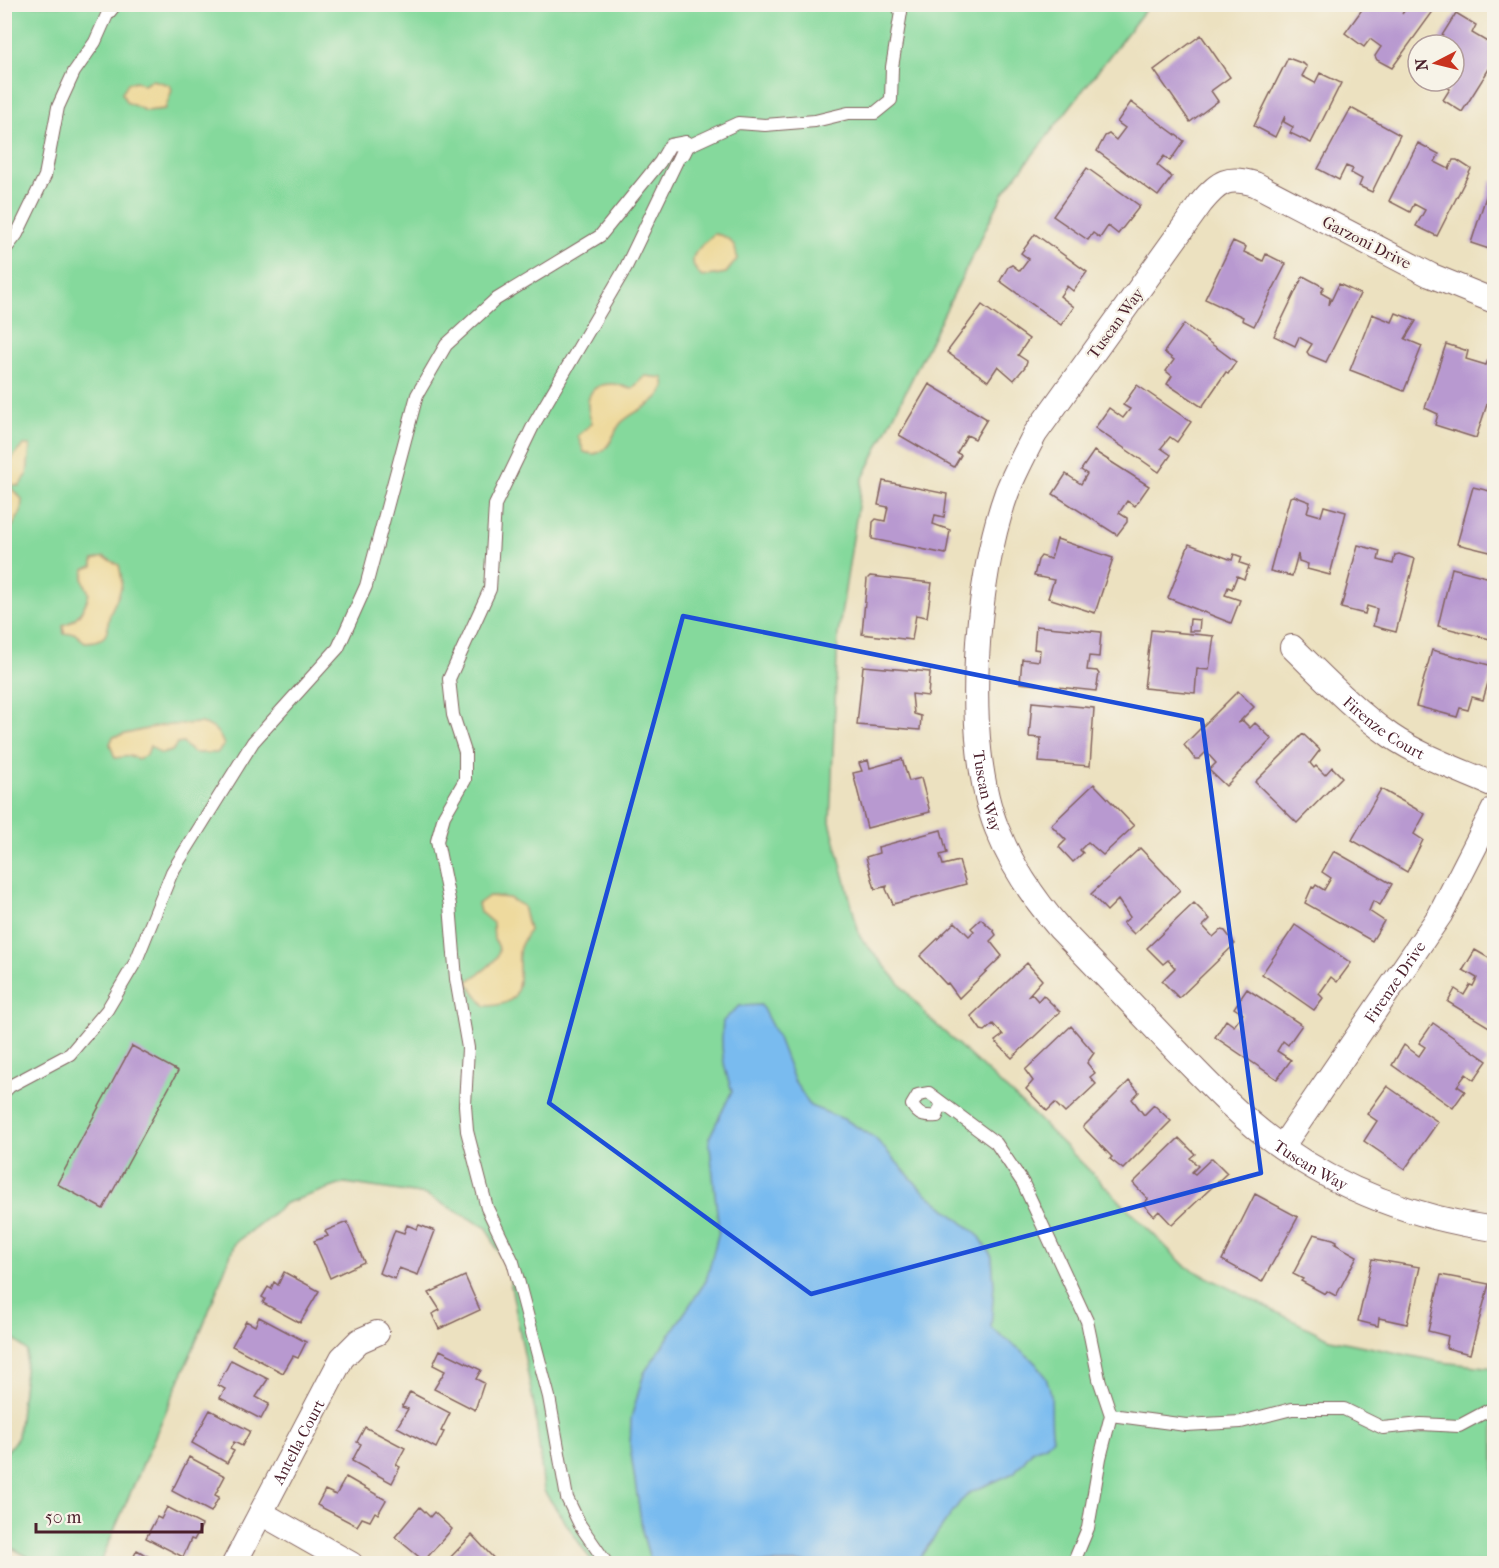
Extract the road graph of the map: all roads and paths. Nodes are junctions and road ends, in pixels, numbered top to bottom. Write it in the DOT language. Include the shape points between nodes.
graph roads {
  1 [pos="116,4"];
  2 [pos="896,4"];
  3 [pos="1241,172"];
  4 [pos="4,251"];
  5 [pos="627,267"];
  6 [pos="1494,301"];
  7 [pos="1292,647"];
  8 [pos="1494,785"];
  9 [pos="1494,809"];
  10 [pos="4,1092"];
  11 [pos="942,1103"];
  12 [pos="1281,1147"];
  13 [pos="1494,1229"];
  14 [pos="376,1333"];
  15 [pos="1494,1410"];
  16 [pos="1111,1415"];
  17 [pos="261,1513"];
  18 [pos="234,1563"];
  19 [pos="351,1563"];
  20 [pos="607,1563"];
  21 [pos="1073,1563"];
  1 -- 4 [label="lane" via="58,106 45,176 17,234"];
  2 -- 5 [label="lane" via="901,12 891,100 875,113 765,125 738,123 688,146"];
  3 -- 6 [label="street, Garzoni Drive" via="1255,184 1430,275"];
  3 -- 12 [label="street, Tuscan Way" via="1201,202 1035,434 1015,472 986,578 977,679 977,746 984,788 997,829 1038,903 1224,1100"];
  5 -- 10 [label="lane" via="686,142 670,145 600,236 495,300 446,345 417,395 366,586 338,648 247,751 172,872 136,961 107,1010 70,1054"];
  5 -- 20 [label="lane" via="534,424 495,505 490,589 449,680 453,715 465,752 465,780 444,816 437,841 450,905 456,979 468,1048 465,1105 475,1165 487,1208 518,1280 549,1397 567,1497 580,1525"];
  7 -- 8 [label="street, Firenze Court" via="1360,713 1392,737"];
  9 -- 12 [label="street, Firenze Drive" via="1440,915"];
  11 -- 16 [label="lane" via="996,1143 1023,1183 1087,1321"];
  12 -- 13 [label="street, Tuscan Way" via="1324,1174 1394,1206 1438,1220"];
  14 -- 17 [label="street, Antella Court" via="359,1341 342,1358"];
  15 -- 16 [label="lane" via="1459,1426 1383,1428 1344,1409 1292,1409 1241,1422 1186,1425"];
  16 -- 21 [label="lane" via="1088,1528"];
  17 -- 18 [label="street, Antella Court"];
  17 -- 19 [label="street"];
}
